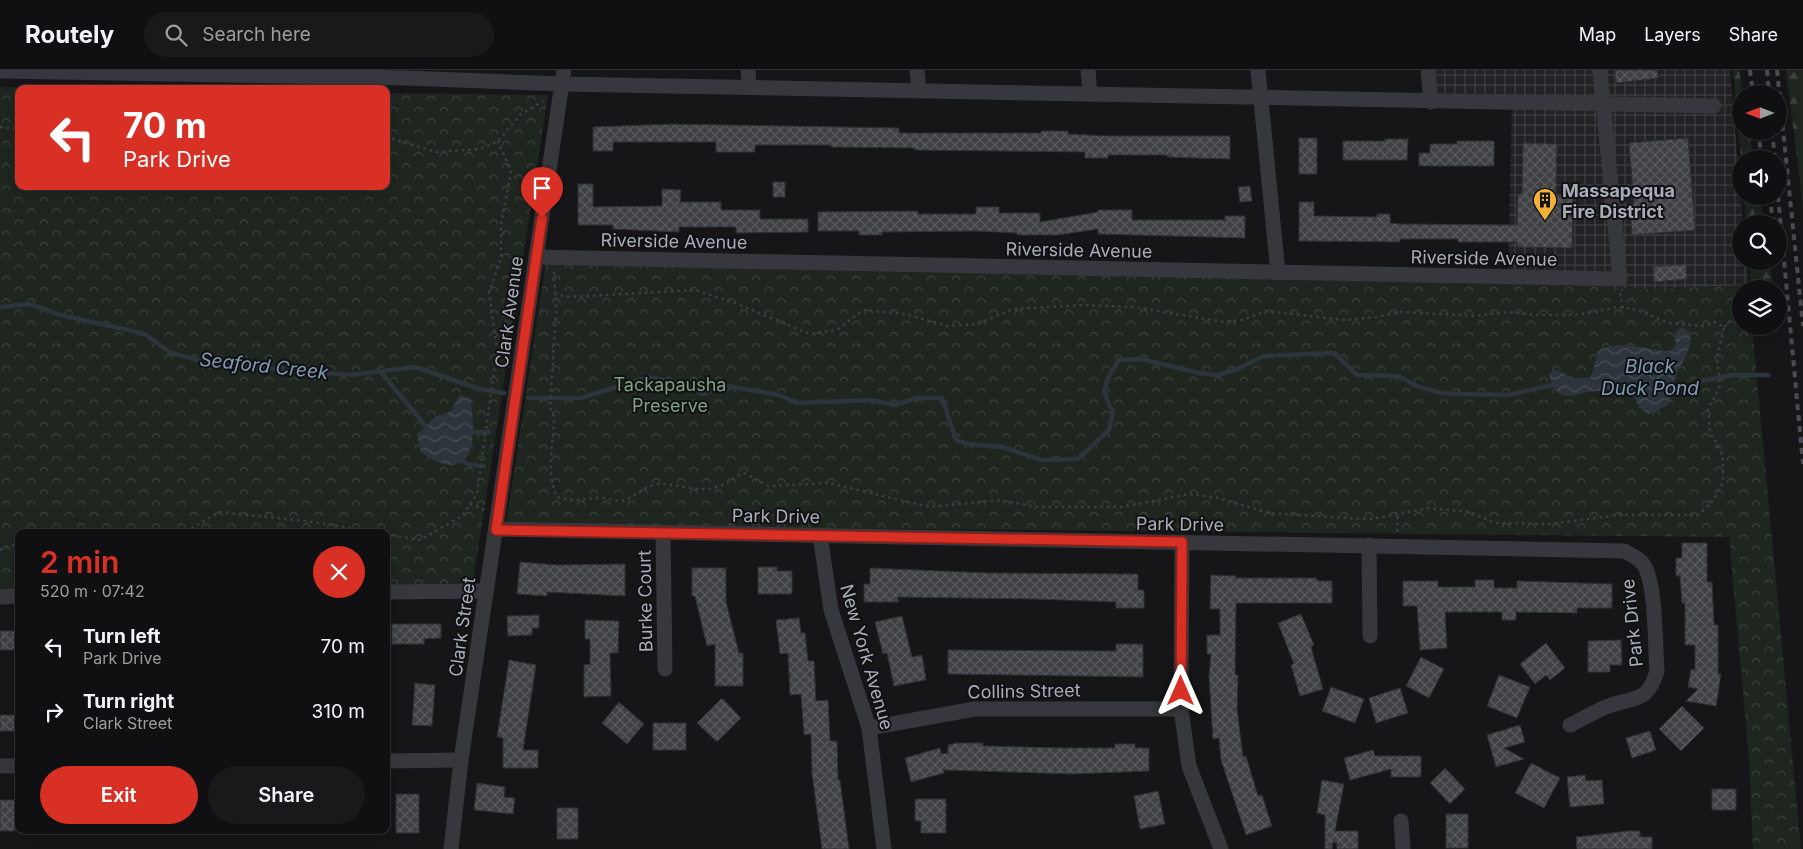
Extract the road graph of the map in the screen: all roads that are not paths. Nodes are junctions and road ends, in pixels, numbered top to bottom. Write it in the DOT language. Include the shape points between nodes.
graph roads {
  1 [pos="0,70"];
  2 [pos="748,70"];
  3 [pos="918,70"];
  4 [pos="1088,70"];
  5 [pos="1258,70"];
  6 [pos="1428,70"];
  7 [pos="1600,70"];
  8 [pos="64,71"];
  9 [pos="235,72"];
  10 [pos="406,74"];
  11 [pos="563,77"];
  12 [pos="749,87"];
  13 [pos="920,91"];
  14 [pos="1090,94"];
  15 [pos="1261,98"];
  16 [pos="1431,102"];
  17 [pos="1603,105"];
  18 [pos="1714,106"];
  19 [pos="536,258"];
  20 [pos="1278,272"];
  21 [pos="514,412"];
  22 [pos="496,530"];
  23 [pos="663,532"];
  24 [pos="820,536"];
  25 [pos="1182,542"];
  26 [pos="1369,546"];
  27 [pos="390,592"];
  28 [pos="486,592"];
  29 [pos="0,596"];
  30 [pos="15,596"];
  31 [pos="1370,636"];
  32 [pos="665,669"];
  33 [pos="1181,710"];
  34 [pos="1570,725"];
  35 [pos="869,728"];
  36 [pos="461,760"];
  37 [pos="390,761"];
  38 [pos="0,766"];
  39 [pos="15,766"];
  40 [pos="1402,821"];
  41 [pos="451,849"];
  42 [pos="884,849"];
  43 [pos="1221,849"];
  44 [pos="1403,849"];
  1 -- 8 [label="street"];
  2 -- 12 [label="street"];
  3 -- 13 [label="street"];
  4 -- 14 [label="street"];
  5 -- 15 [label="street"];
  6 -- 16 [label="street"];
  7 -- 17 [label="street"];
  8 -- 9 [label="street"];
  9 -- 10 [label="street"];
  10 -- 11 [label="street"];
  11 -- 12 [label="street"];
  11 -- 19 [label="street, Clark Avenue"];
  12 -- 13 [label="street"];
  13 -- 14 [label="street"];
  14 -- 15 [label="street"];
  15 -- 16 [label="street"];
  15 -- 20 [label="street"];
  16 -- 17 [label="street"];
  17 -- 18 [label="street"];
  17 -- 20 [label="street, Riverside Avenue" via="1620,279"];
  19 -- 20 [label="street, Riverside Avenue"];
  19 -- 21 [label="street, Clark Avenue"];
  21 -- 22 [label="street, Clark Street"];
  22 -- 23 [label="street, Park Drive"];
  22 -- 28 [label="street, Clark Street"];
  23 -- 24 [label="street, Park Drive"];
  23 -- 32 [label="street, Burke Court"];
  24 -- 25 [label="street, Park Drive"];
  24 -- 35 [label="street, New York Avenue" via="831,610"];
  25 -- 26 [label="street, Park Drive"];
  25 -- 33 [label="street"];
  26 -- 31 [label="street"];
  26 -- 34 [label="street, Park Drive" via="1624,552 1636,557 1645,566 1650,581 1657,671 1653,685 1644,696 1608,706"];
  27 -- 28 [label="street"];
  28 -- 36 [label="street, Clark Street"];
  29 -- 30 [label="street"];
  33 -- 35 [label="street, Collins Street" via="975,708"];
  33 -- 43 [label="street" via="1189,766"];
  35 -- 42 [label="street, New York Avenue"];
  36 -- 37 [label="street"];
  36 -- 41 [label="street, Clark Street"];
  38 -- 39 [label="street"];
  40 -- 44 [label="street"];
}
